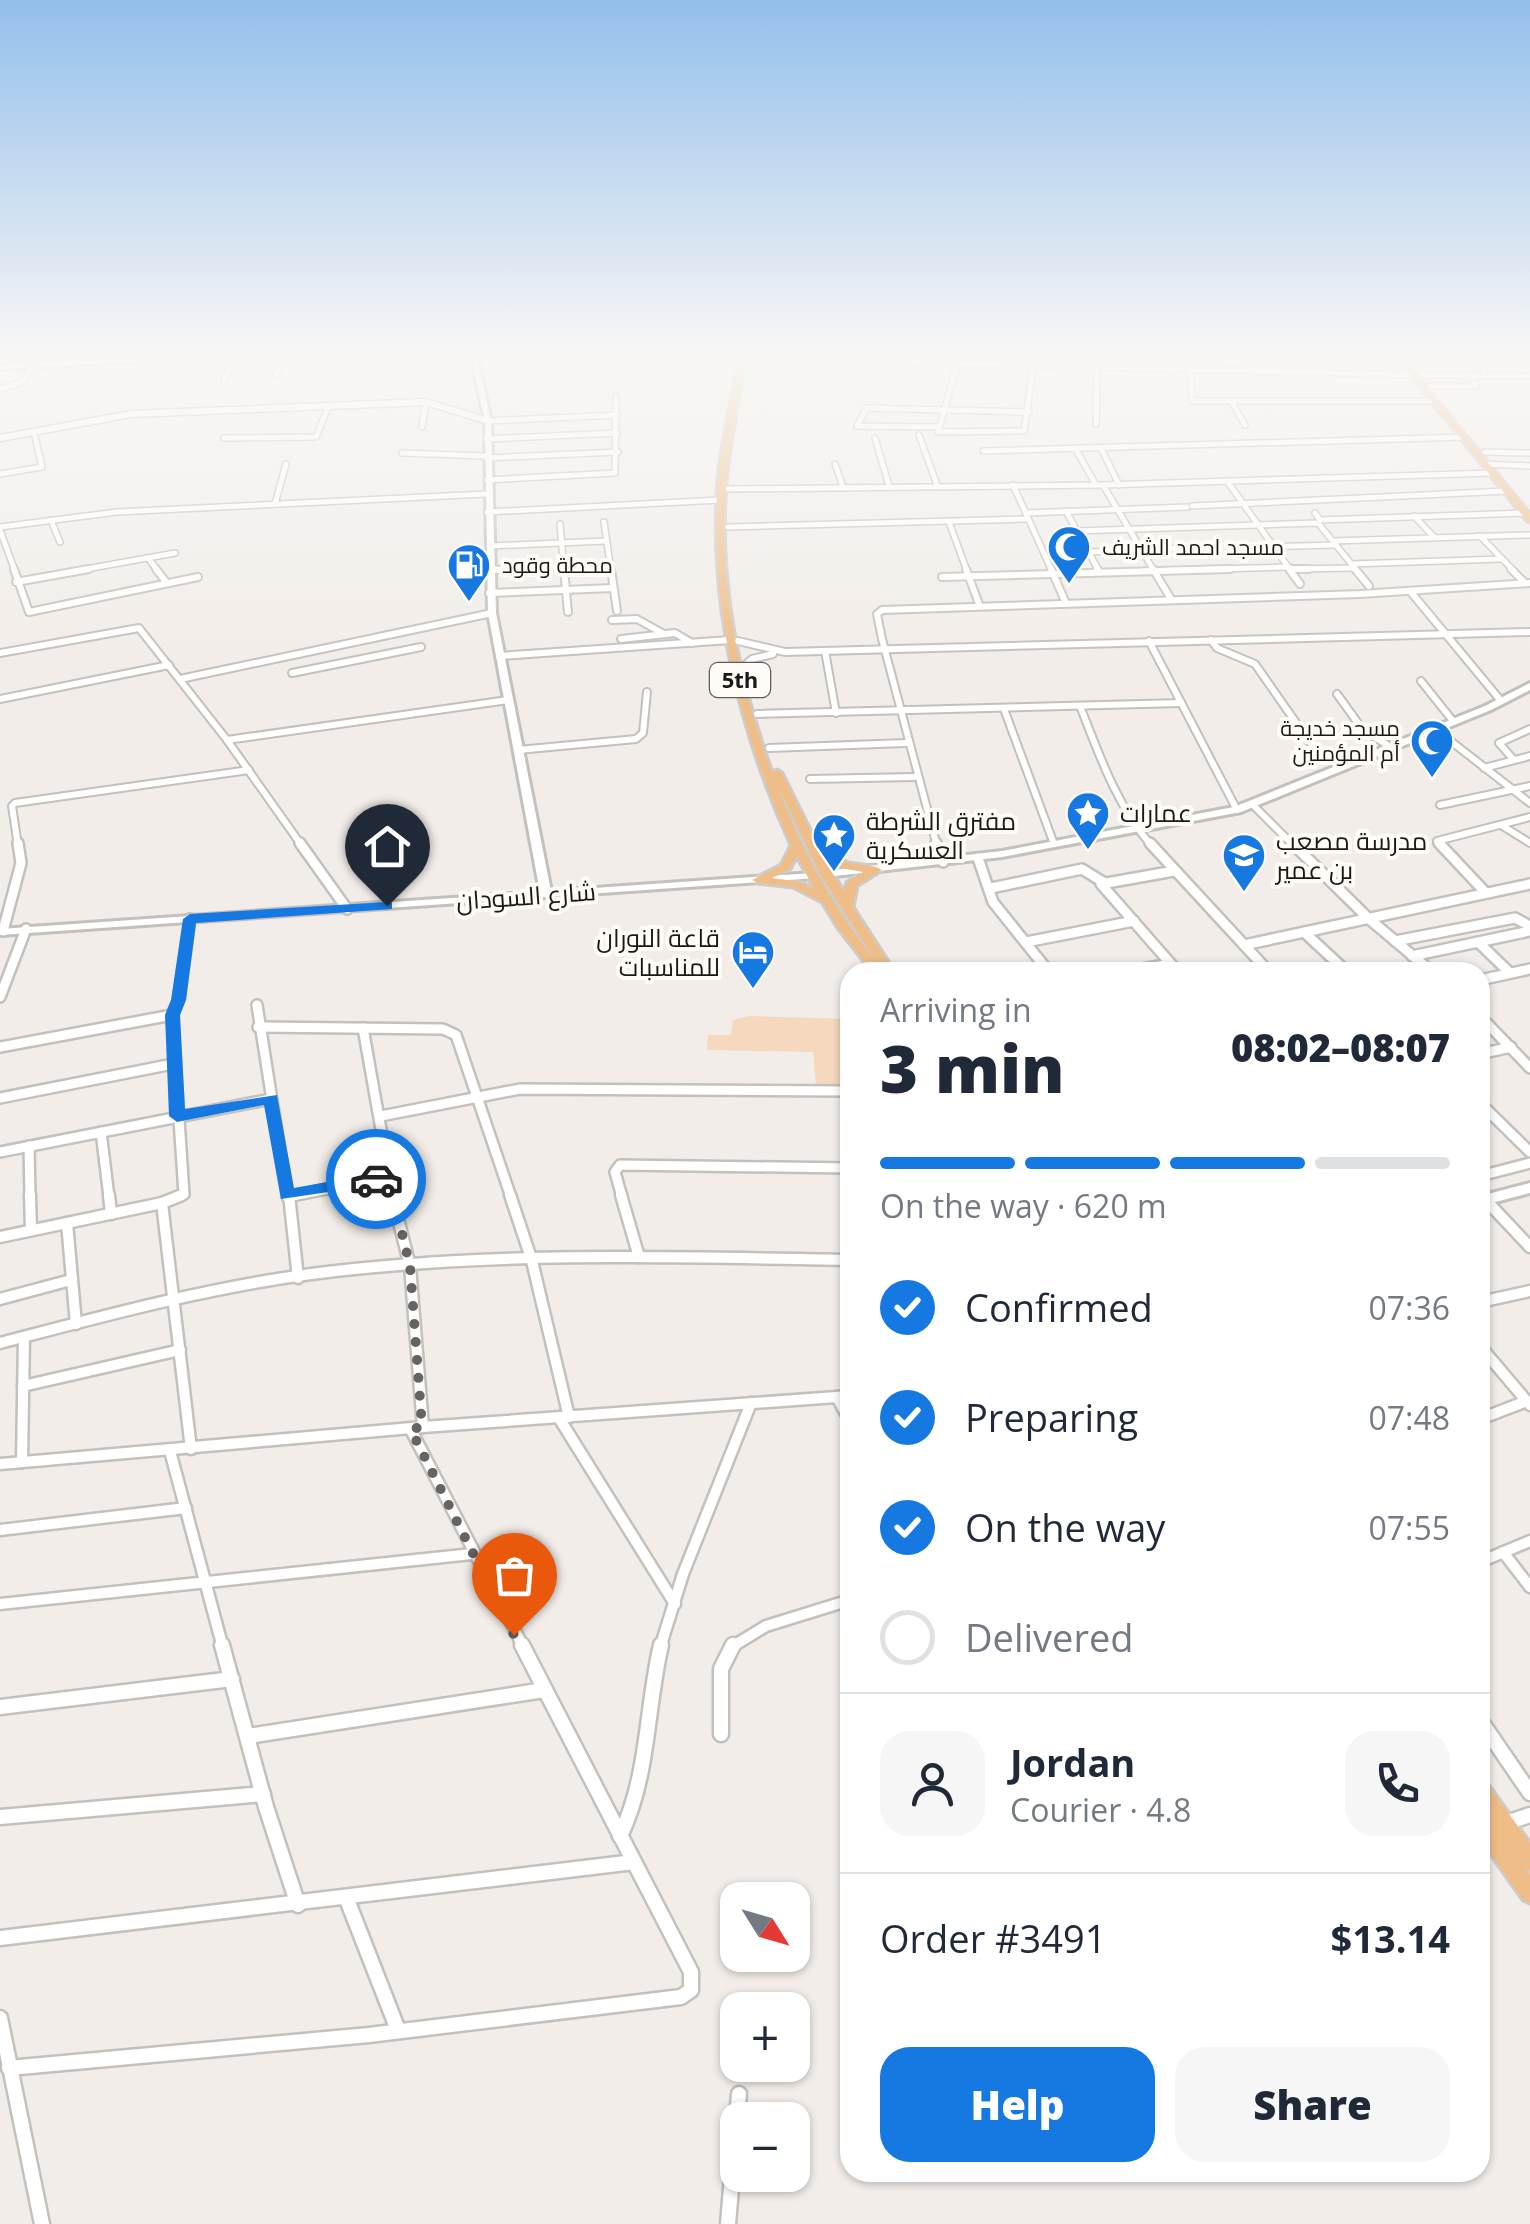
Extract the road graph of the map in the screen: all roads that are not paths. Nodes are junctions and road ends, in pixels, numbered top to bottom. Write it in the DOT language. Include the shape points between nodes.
graph roads {
  1 [pos="41,460"];
  2 [pos="486,460"];
  3 [pos="618,460"];
  4 [pos="727,460"];
  5 [pos="732,460"];
  6 [pos="881,460"];
  7 [pos="928,460"];
  8 [pos="1083,460"];
  9 [pos="1107,460"];
  10 [pos="1485,460"];
  11 [pos="1488,460"];
  12 [pos="286,464"];
  13 [pos="836,464"];
  14 [pos="1530,466"];
  15 [pos="1491,467"];
  16 [pos="0,474"];
  17 [pos="486,480"];
  18 [pos="1284,480"];
  19 [pos="1227,481"];
  20 [pos="1119,484"];
  21 [pos="937,485"];
  22 [pos="1013,485"];
  23 [pos="1100,485"];
  24 [pos="889,486"];
  25 [pos="843,487"];
  26 [pos="728,489"];
  27 [pos="1508,491"];
  28 [pos="486,494"];
  29 [pos="1426,494"];
  30 [pos="1385,496"];
  31 [pos="1301,499"];
  32 [pos="720,500"];
  33 [pos="275,504"];
  34 [pos="1243,504"];
  35 [pos="1119,510"];
  36 [pos="1066,511"];
  37 [pos="486,512"];
  38 [pos="1528,513"];
  39 [pos="1314,514"];
  40 [pos="1444,515"];
  41 [pos="1026,516"];
  42 [pos="1402,516"];
  43 [pos="1414,516"];
  44 [pos="51,520"];
  45 [pos="604,522"];
  46 [pos="949,522"];
  47 [pos="560,524"];
  48 [pos="1258,525"];
  49 [pos="0,528"];
  50 [pos="1130,529"];
  51 [pos="1076,531"];
  52 [pos="725,533"];
  53 [pos="1530,534"];
  54 [pos="1480,536"];
  55 [pos="1434,537"];
  56 [pos="606,541"];
  57 [pos="60,542"];
  58 [pos="561,543"];
  59 [pos="1334,543"];
  60 [pos="489,546"];
  61 [pos="1211,547"];
  62 [pos="1274,547"];
  63 [pos="1229,548"];
  64 [pos="1142,549"];
  65 [pos="175,552"];
  66 [pos="1088,552"];
  67 [pos="148,558"];
  68 [pos="9,559"];
  69 [pos="1502,559"];
  70 [pos="0,560"];
  71 [pos="610,564"];
  72 [pos="563,566"];
  73 [pos="1353,566"];
  74 [pos="1289,568"];
  75 [pos="489,570"];
  76 [pos="1154,571"];
  77 [pos="1100,572"];
  78 [pos="1051,574"];
  79 [pos="198,576"];
  80 [pos="942,577"];
  81 [pos="969,577"];
  82 [pos="16,582"];
  83 [pos="167,583"];
  84 [pos="1528,583"];
  85 [pos="1300,584"];
  86 [pos="1369,586"];
  87 [pos="613,588"];
  88 [pos="566,590"];
  89 [pos="1410,592"];
  90 [pos="489,593"];
  91 [pos="1171,599"];
  92 [pos="1064,602"];
  93 [pos="979,604"];
  94 [pos="616,611"];
  95 [pos="568,612"];
  96 [pos="492,613"];
  97 [pos="612,620"];
  98 [pos="1530,632"];
  99 [pos="664,634"];
  100 [pos="1444,634"];
  101 [pos="378,637"];
  102 [pos="621,638"];
  103 [pos="1211,640"];
  104 [pos="734,641"];
  105 [pos="1149,641"];
  106 [pos="692,643"];
  107 [pos="421,647"];
  108 [pos="883,649"];
  109 [pos="825,651"];
  110 [pos="786,652"];
  111 [pos="0,653"];
  112 [pos="391,653"];
  113 [pos="498,656"];
  114 [pos="169,666"];
  115 [pos="744,666"];
  116 [pos="292,673"];
  117 [pos="180,679"];
  118 [pos="1421,681"];
  119 [pos="1530,686"];
  120 [pos="646,692"];
  121 [pos="1336,694"];
  122 [pos="0,699"];
  123 [pos="508,700"];
  124 [pos="1501,702"];
  125 [pos="1181,703"];
  126 [pos="1080,706"];
  127 [pos="1004,709"];
  128 [pos="901,710"];
  129 [pos="836,713"];
  130 [pos="757,714"];
  131 [pos="1453,722"];
  132 [pos="1434,728"];
  133 [pos="1530,729"];
  134 [pos="227,740"];
  135 [pos="906,744"];
  136 [pos="1389,746"];
  137 [pos="769,748"];
  138 [pos="518,750"];
  139 [pos="1530,756"];
  140 [pos="1513,759"];
  141 [pos="1342,766"];
  142 [pos="1484,768"];
  143 [pos="248,770"];
  144 [pos="914,777"];
  145 [pos="810,779"];
  146 [pos="1530,786"];
  147 [pos="1512,789"];
  148 [pos="1530,803"];
  149 [pos="1440,804"];
  150 [pos="1253,805"];
  151 [pos="1236,810"];
  152 [pos="1530,817"];
  153 [pos="1501,825"];
  154 [pos="1137,829"];
  155 [pos="1530,843"];
  156 [pos="1054,844"];
  157 [pos="796,846"];
  158 [pos="812,847"];
  159 [pos="978,858"];
  160 [pos="943,862"];
  161 [pos="876,870"];
  162 [pos="1174,870"];
  163 [pos="826,874"];
  164 [pos="813,876"];
  165 [pos="758,880"];
  166 [pos="1102,882"];
  167 [pos="1530,884"];
  168 [pos="991,888"];
  169 [pos="1486,893"];
  170 [pos="546,895"];
  171 [pos="828,903"];
  172 [pos="346,909"];
  173 [pos="847,909"];
  174 [pos="1368,918"];
  175 [pos="190,919"];
  176 [pos="1134,921"];
  177 [pos="1530,929"];
  178 [pos="26,930"];
  179 [pos="2,932"];
  180 [pos="1304,932"];
  181 [pos="1026,942"];
  182 [pos="1396,942"];
  183 [pos="1478,942"];
  184 [pos="1244,945"];
  185 [pos="1412,956"];
  186 [pos="869,962"];
  187 [pos="882,962"];
  188 [pos="1041,962"];
  189 [pos="1169,962"];
  190 [pos="1260,962"];
  191 [pos="1336,962"];
  192 [pos="1420,962"];
  193 [pos="1530,968"];
  194 [pos="1510,973"];
  195 [pos="1490,978"];
  196 [pos="0,997"];
  197 [pos="256,1006"];
  198 [pos="172,1015"];
  199 [pos="1490,1026"];
  200 [pos="258,1027"];
  201 [pos="363,1028"];
  202 [pos="0,1047"];
  203 [pos="1512,1048"];
  204 [pos="1490,1052"];
  205 [pos="173,1064"];
  206 [pos="1529,1064"];
  207 [pos="840,1091"];
  208 [pos="479,1096"];
  209 [pos="0,1098"];
  210 [pos="272,1099"];
  211 [pos="1490,1113"];
  212 [pos="177,1116"];
  213 [pos="381,1116"];
  214 [pos="102,1132"];
  215 [pos="29,1146"];
  216 [pos="0,1152"];
  217 [pos="1530,1152"];
  218 [pos="1530,1163"];
  219 [pos="840,1168"];
  220 [pos="1490,1173"];
  221 [pos="388,1177"];
  222 [pos="1530,1188"];
  223 [pos="287,1195"];
  224 [pos="1490,1196"];
  225 [pos="162,1203"];
  226 [pos="1490,1206"];
  227 [pos="110,1214"];
  228 [pos="67,1223"];
  229 [pos="32,1230"];
  230 [pos="0,1237"];
  231 [pos="1530,1247"];
  232 [pos="639,1257"];
  233 [pos="840,1260"];
  234 [pos="532,1261"];
  235 [pos="410,1266"];
  236 [pos="298,1278"];
  237 [pos="71,1280"];
  238 [pos="1530,1291"];
  239 [pos="0,1299"];
  240 [pos="174,1300"];
  241 [pos="1490,1300"];
  242 [pos="76,1324"];
  243 [pos="24,1336"];
  244 [pos="0,1343"];
  245 [pos="180,1350"];
  246 [pos="1490,1358"];
  247 [pos="24,1386"];
  248 [pos="840,1396"];
  249 [pos="752,1403"];
  250 [pos="1528,1403"];
  251 [pos="1490,1416"];
  252 [pos="564,1417"];
  253 [pos="417,1428"];
  254 [pos="191,1449"];
  255 [pos="170,1451"];
  256 [pos="22,1462"];
  257 [pos="0,1464"];
  258 [pos="186,1508"];
  259 [pos="0,1530"];
  260 [pos="1530,1540"];
  261 [pos="1503,1552"];
  262 [pos="472,1554"];
  263 [pos="1490,1558"];
  264 [pos="207,1580"];
  265 [pos="1530,1587"];
  266 [pos="840,1603"];
  267 [pos="0,1604"];
  268 [pos="675,1604"];
  269 [pos="232,1678"];
  270 [pos="544,1690"];
  271 [pos="0,1706"];
  272 [pos="722,1734"];
  273 [pos="1490,1735"];
  274 [pos="248,1736"];
  275 [pos="1530,1793"];
  276 [pos="263,1794"];
  277 [pos="1490,1804"];
  278 [pos="1530,1816"];
  279 [pos="0,1817"];
  280 [pos="1504,1824"];
  281 [pos="620,1836"];
  282 [pos="1490,1836"];
  283 [pos="1530,1860"];
  284 [pos="634,1862"];
  285 [pos="1530,1892"];
  286 [pos="346,1897"];
  287 [pos="298,1905"];
  288 [pos="0,1938"];
  289 [pos="0,2018"];
  290 [pos="398,2030"];
  291 [pos="9,2068"];
  292 [pos="739,2094"];
  293 [pos="42,2224"];
  294 [pos="728,2224"];
  1 -- 16 [label="street" via="42,465"];
  2 -- 17 [label="main road"];
  3 -- 17 [label="street" via="618,470 609,474"];
  4 -- 32 [label="main road, 5th"];
  5 -- 26 [label="main road, 5th"];
  6 -- 24 [label="street"];
  7 -- 21 [label="street"];
  8 -- 23 [label="street"];
  9 -- 20 [label="street"];
  10 -- 15 [label="main road"];
  11 -- 15 [label="main road"];
  12 -- 33 [label="street"];
  13 -- 25 [label="street"];
  14 -- 15 [label="street"];
  15 -- 18 [label="street"];
  15 -- 27 [label="main road"];
  15 -- 38 [label="main road"];
  17 -- 28 [label="main road"];
  18 -- 19 [label="street"];
  18 -- 31 [label="street"];
  19 -- 20 [label="street"];
  19 -- 34 [label="street"];
  20 -- 23 [label="street"];
  21 -- 22 [label="street"];
  21 -- 24 [label="street"];
  22 -- 23 [label="street"];
  22 -- 41 [label="street"];
  23 -- 35 [label="street"];
  24 -- 25 [label="street"];
  25 -- 26 [label="street"];
  26 -- 52 [label="main road, 5th"];
  27 -- 29 [label="street"];
  27 -- 38 [label="main road"];
  28 -- 33 [label="street"];
  28 -- 37 [label="main road"];
  29 -- 30 [label="street"];
  29 -- 40 [label="street"];
  30 -- 31 [label="street"];
  30 -- 42 [label="street"];
  31 -- 34 [label="street"];
  32 -- 37 [label="street"];
  32 -- 52 [label="main road, 5th"];
  33 -- 44 [label="street"];
  34 -- 35 [label="street"];
  34 -- 48 [label="street"];
  35 -- 36 [label="street"];
  35 -- 50 [label="street"];
  36 -- 41 [label="street"];
  36 -- 51 [label="street"];
  37 -- 60 [label="main road"];
  38 -- 40 [label="street"];
  39 -- 42 [label="street" via="1320,520"];
  40 -- 43 [label="street"];
  41 -- 46 [label="street"];
  41 -- 78 [label="street"];
  42 -- 43 [label="street"];
  43 -- 55 [label="street"];
  44 -- 49 [label="street"];
  44 -- 57 [label="street"];
  45 -- 56 [label="street"];
  46 -- 52 [label="street"];
  46 -- 81 [label="street"];
  47 -- 58 [label="street"];
  48 -- 50 [label="street"];
  48 -- 59 [label="street" via="1318,523"];
  48 -- 62 [label="street"];
  49 -- 68 [label="street"];
  50 -- 51 [label="street"];
  50 -- 64 [label="street"];
  51 -- 66 [label="street"];
  52 -- 104 [label="main road, 5th" via="722,592"];
  53 -- 54 [label="street"];
  54 -- 55 [label="street"];
  54 -- 69 [label="street"];
  55 -- 59 [label="street"];
  56 -- 58 [label="street"];
  56 -- 71 [label="street"];
  58 -- 60 [label="street"];
  58 -- 72 [label="street"];
  59 -- 62 [label="street"];
  59 -- 73 [label="street"];
  60 -- 75 [label="main road"];
  61 -- 64 [label="street"];
  62 -- 63 [label="street"];
  62 -- 74 [label="street"];
  64 -- 66 [label="street"];
  64 -- 76 [label="street"];
  65 -- 67 [label="street"];
  66 -- 77 [label="street"];
  67 -- 82 [label="street"];
  67 -- 83 [label="street"];
  68 -- 70 [label="street"];
  68 -- 82 [label="street"];
  69 -- 73 [label="street"];
  69 -- 84 [label="street"];
  71 -- 72 [label="street"];
  71 -- 87 [label="street"];
  72 -- 75 [label="street"];
  72 -- 88 [label="street"];
  73 -- 74 [label="street"];
  73 -- 86 [label="street"];
  74 -- 76 [label="street"];
  74 -- 85 [label="street"];
  75 -- 90 [label="main road"];
  76 -- 77 [label="street"];
  76 -- 91 [label="street"];
  77 -- 78 [label="street"];
  78 -- 81 [label="street"];
  78 -- 92 [label="street"];
  79 -- 83 [label="street"];
  80 -- 81 [label="street"];
  81 -- 93 [label="street"];
  82 -- 83 [label="street" via="30,612"];
  84 -- 89 [label="street"];
  87 -- 88 [label="street"];
  87 -- 94 [label="street"];
  88 -- 90 [label="street"];
  88 -- 95 [label="street"];
  89 -- 91 [label="street"];
  89 -- 100 [label="street"];
  90 -- 96 [label="main road"];
  91 -- 92 [label="street"];
  92 -- 93 [label="street"];
  93 -- 108 [label="street" via="882,610 877,614"];
  96 -- 101 [label="street"];
  96 -- 113 [label="main road"];
  97 -- 99 [label="street" via="637,619"];
  98 -- 100 [label="street"];
  99 -- 102 [label="street"];
  99 -- 106 [label="street"];
  100 -- 103 [label="street"];
  100 -- 124 [label="street"];
  101 -- 112 [label="street"];
  101 -- 117 [label="street"];
  103 -- 105 [label="street"];
  103 -- 141 [label="street" via="1255,664 1311,744"];
  104 -- 106 [label="street"];
  104 -- 110 [label="street"];
  104 -- 115 [label="main road, 5th"];
  104 -- 157 [label="main road, 5th" via="778,810"];
  105 -- 108 [label="street"];
  105 -- 125 [label="street"];
  106 -- 113 [label="street"];
  107 -- 112 [label="street"];
  108 -- 109 [label="street"];
  108 -- 128 [label="street"];
  109 -- 110 [label="street"];
  109 -- 129 [label="street"];
  110 -- 115 [label="street"];
  111 -- 114 [label="street" via="135,626"];
  112 -- 116 [label="street"];
  113 -- 123 [label="main road"];
  114 -- 117 [label="street"];
  114 -- 122 [label="street"];
  115 -- 130 [label="main road, 5th"];
  117 -- 134 [label="street"];
  118 -- 131 [label="street"];
  119 -- 124 [label="main road"];
  120 -- 138 [label="street" via="644,733 636,739"];
  121 -- 136 [label="street" via="1362,730"];
  123 -- 134 [label="street"];
  123 -- 138 [label="main road"];
  124 -- 131 [label="main road"];
  125 -- 126 [label="street"];
  125 -- 151 [label="street"];
  126 -- 127 [label="street"];
  126 -- 154 [label="street"];
  127 -- 128 [label="street"];
  127 -- 156 [label="street"];
  128 -- 129 [label="street"];
  128 -- 135 [label="street"];
  129 -- 130 [label="street"];
  130 -- 137 [label="main road, 5th"];
  131 -- 132 [label="main road"];
  132 -- 136 [label="main road"];
  132 -- 142 [label="street"];
  133 -- 140 [label="street" via="1499,744"];
  134 -- 143 [label="street"];
  135 -- 137 [label="street"];
  135 -- 144 [label="street"];
  136 -- 141 [label="main road"];
  137 -- 158 [label="main road, 5th"];
  138 -- 170 [label="main road"];
  139 -- 140 [label="street"];
  140 -- 142 [label="street"];
  141 -- 150 [label="main road"];
  142 -- 147 [label="street"];
  143 -- 172 [label="street"];
  143 -- 179 [label="street" via="15,802 21,863"];
  144 -- 145 [label="street"];
  144 -- 160 [label="street"];
  146 -- 147 [label="street"];
  147 -- 148 [label="street"];
  147 -- 149 [label="street"];
  150 -- 151 [label="main road"];
  150 -- 174 [label="street"];
  151 -- 154 [label="main road"];
  152 -- 153 [label="street"];
  153 -- 155 [label="street"];
  153 -- 169 [label="street" via="1436,844"];
  154 -- 156 [label="main road"];
  154 -- 162 [label="street"];
  156 -- 159 [label="main road"];
  157 -- 164 [label="main road, 5th"];
  157 -- 165 [label="main road" via="786,866"];
  158 -- 161 [label="main road" via="845,866"];
  158 -- 163 [label="main road, 5th"];
  159 -- 160 [label="main road"];
  159 -- 168 [label="street"];
  160 -- 161 [label="main road"];
  161 -- 163 [label="main road"];
  161 -- 173 [label="main road" via="851,884"];
  162 -- 166 [label="street"];
  162 -- 184 [label="street"];
  163 -- 173 [label="main road, 5th"];
  164 -- 165 [label="main road, شارع السودان"];
  164 -- 171 [label="main road, 5th"];
  165 -- 170 [label="main road, شارع السودان"];
  165 -- 171 [label="main road" via="804,887"];
  166 -- 168 [label="street" via="1082,869"];
  166 -- 176 [label="street"];
  167 -- 169 [label="street"];
  168 -- 181 [label="street" via="993,902"];
  169 -- 174 [label="street"];
  170 -- 172 [label="main road, شارع السودان"];
  171 -- 186 [label="main road, 5th"];
  172 -- 175 [label="main road, شارع السودان"];
  173 -- 187 [label="main road, 5th"];
  174 -- 180 [label="street"];
  174 -- 182 [label="street"];
  175 -- 178 [label="main road, شارع السودان"];
  175 -- 198 [label="street"];
  176 -- 181 [label="street"];
  176 -- 189 [label="street"];
  177 -- 182 [label="street" via="1515,918"];
  177 -- 183 [label="street"];
  178 -- 179 [label="main road, شارع السودان"];
  178 -- 196 [label="street"];
  180 -- 184 [label="street"];
  180 -- 191 [label="street"];
  181 -- 188 [label="street"];
  182 -- 185 [label="street"];
  183 -- 185 [label="street"];
  183 -- 194 [label="street"];
  184 -- 190 [label="street"];
  185 -- 192 [label="street"];
  193 -- 194 [label="street"];
  194 -- 195 [label="street"];
  197 -- 200 [label="street"];
  198 -- 202 [label="street"];
  198 -- 205 [label="street"];
  199 -- 203 [label="street"];
  200 -- 201 [label="street"];
  200 -- 210 [label="street"];
  201 -- 208 [label="street" via="452,1030"];
  201 -- 213 [label="street"];
  203 -- 204 [label="street"];
  203 -- 206 [label="street"];
  205 -- 209 [label="street"];
  205 -- 212 [label="street"];
  207 -- 208 [label="street" via="552,1088"];
  208 -- 213 [label="street"];
  208 -- 234 [label="street"];
  210 -- 212 [label="street"];
  210 -- 223 [label="street"];
  211 -- 217 [label="street"];
  212 -- 214 [label="street"];
  212 -- 225 [label="street" via="186,1190"];
  213 -- 221 [label="street"];
  214 -- 215 [label="street"];
  214 -- 227 [label="street"];
  215 -- 216 [label="street"];
  215 -- 229 [label="street"];
  218 -- 220 [label="street"];
  219 -- 232 [label="street" via="620,1166 614,1172"];
  221 -- 223 [label="street"];
  221 -- 235 [label="street"];
  222 -- 224 [label="main road"];
  223 -- 236 [label="street"];
  225 -- 227 [label="street"];
  225 -- 240 [label="street"];
  226 -- 231 [label="street"];
  227 -- 228 [label="street"];
  228 -- 229 [label="street"];
  228 -- 237 [label="street"];
  229 -- 230 [label="street"];
  232 -- 233 [label="street"];
  232 -- 234 [label="street"];
  234 -- 235 [label="street"];
  234 -- 252 [label="street"];
  235 -- 236 [label="street"];
  235 -- 253 [label="street"];
  236 -- 240 [label="street"];
  237 -- 239 [label="street"];
  237 -- 242 [label="street"];
  238 -- 241 [label="street"];
  240 -- 242 [label="street"];
  240 -- 245 [label="street"];
  242 -- 243 [label="street"];
  243 -- 244 [label="street"];
  243 -- 247 [label="street"];
  245 -- 247 [label="street"];
  245 -- 254 [label="street"];
  246 -- 250 [label="street"];
  247 -- 256 [label="street"];
  248 -- 249 [label="street"];
  249 -- 252 [label="street"];
  249 -- 268 [label="street"];
  250 -- 251 [label="street"];
  252 -- 253 [label="street"];
  252 -- 268 [label="street"];
  253 -- 254 [label="street"];
  253 -- 262 [label="street"];
  254 -- 255 [label="street"];
  255 -- 256 [label="street"];
  255 -- 258 [label="street"];
  256 -- 257 [label="street"];
  258 -- 259 [label="street"];
  258 -- 264 [label="street"];
  260 -- 261 [label="street"];
  261 -- 263 [label="street"];
  261 -- 265 [label="street"];
  262 -- 264 [label="street"];
  262 -- 270 [label="street"];
  264 -- 267 [label="street"];
  264 -- 269 [label="street"];
  266 -- 272 [label="street" via="749,1635 728,1649"];
  268 -- 281 [label="street" via="652,1681 644,1778"];
  269 -- 271 [label="street"];
  269 -- 274 [label="street"];
  270 -- 274 [label="street"];
  270 -- 281 [label="street"];
  273 -- 275 [label="street"];
  274 -- 276 [label="street"];
  276 -- 279 [label="street"];
  276 -- 287 [label="street"];
  277 -- 280 [label="main road"];
  278 -- 280 [label="street"];
  280 -- 283 [label="main road"];
  281 -- 284 [label="street"];
  282 -- 285 [label="main road"];
  284 -- 286 [label="street"];
  284 -- 290 [label="street" via="690,1972 691,1990"];
  286 -- 287 [label="street"];
  286 -- 290 [label="street"];
  287 -- 288 [label="street"];
  289 -- 291 [label="street"];
  290 -- 291 [label="street"];
  291 -- 293 [label="street"];
  292 -- 294 [label="street"];
}
